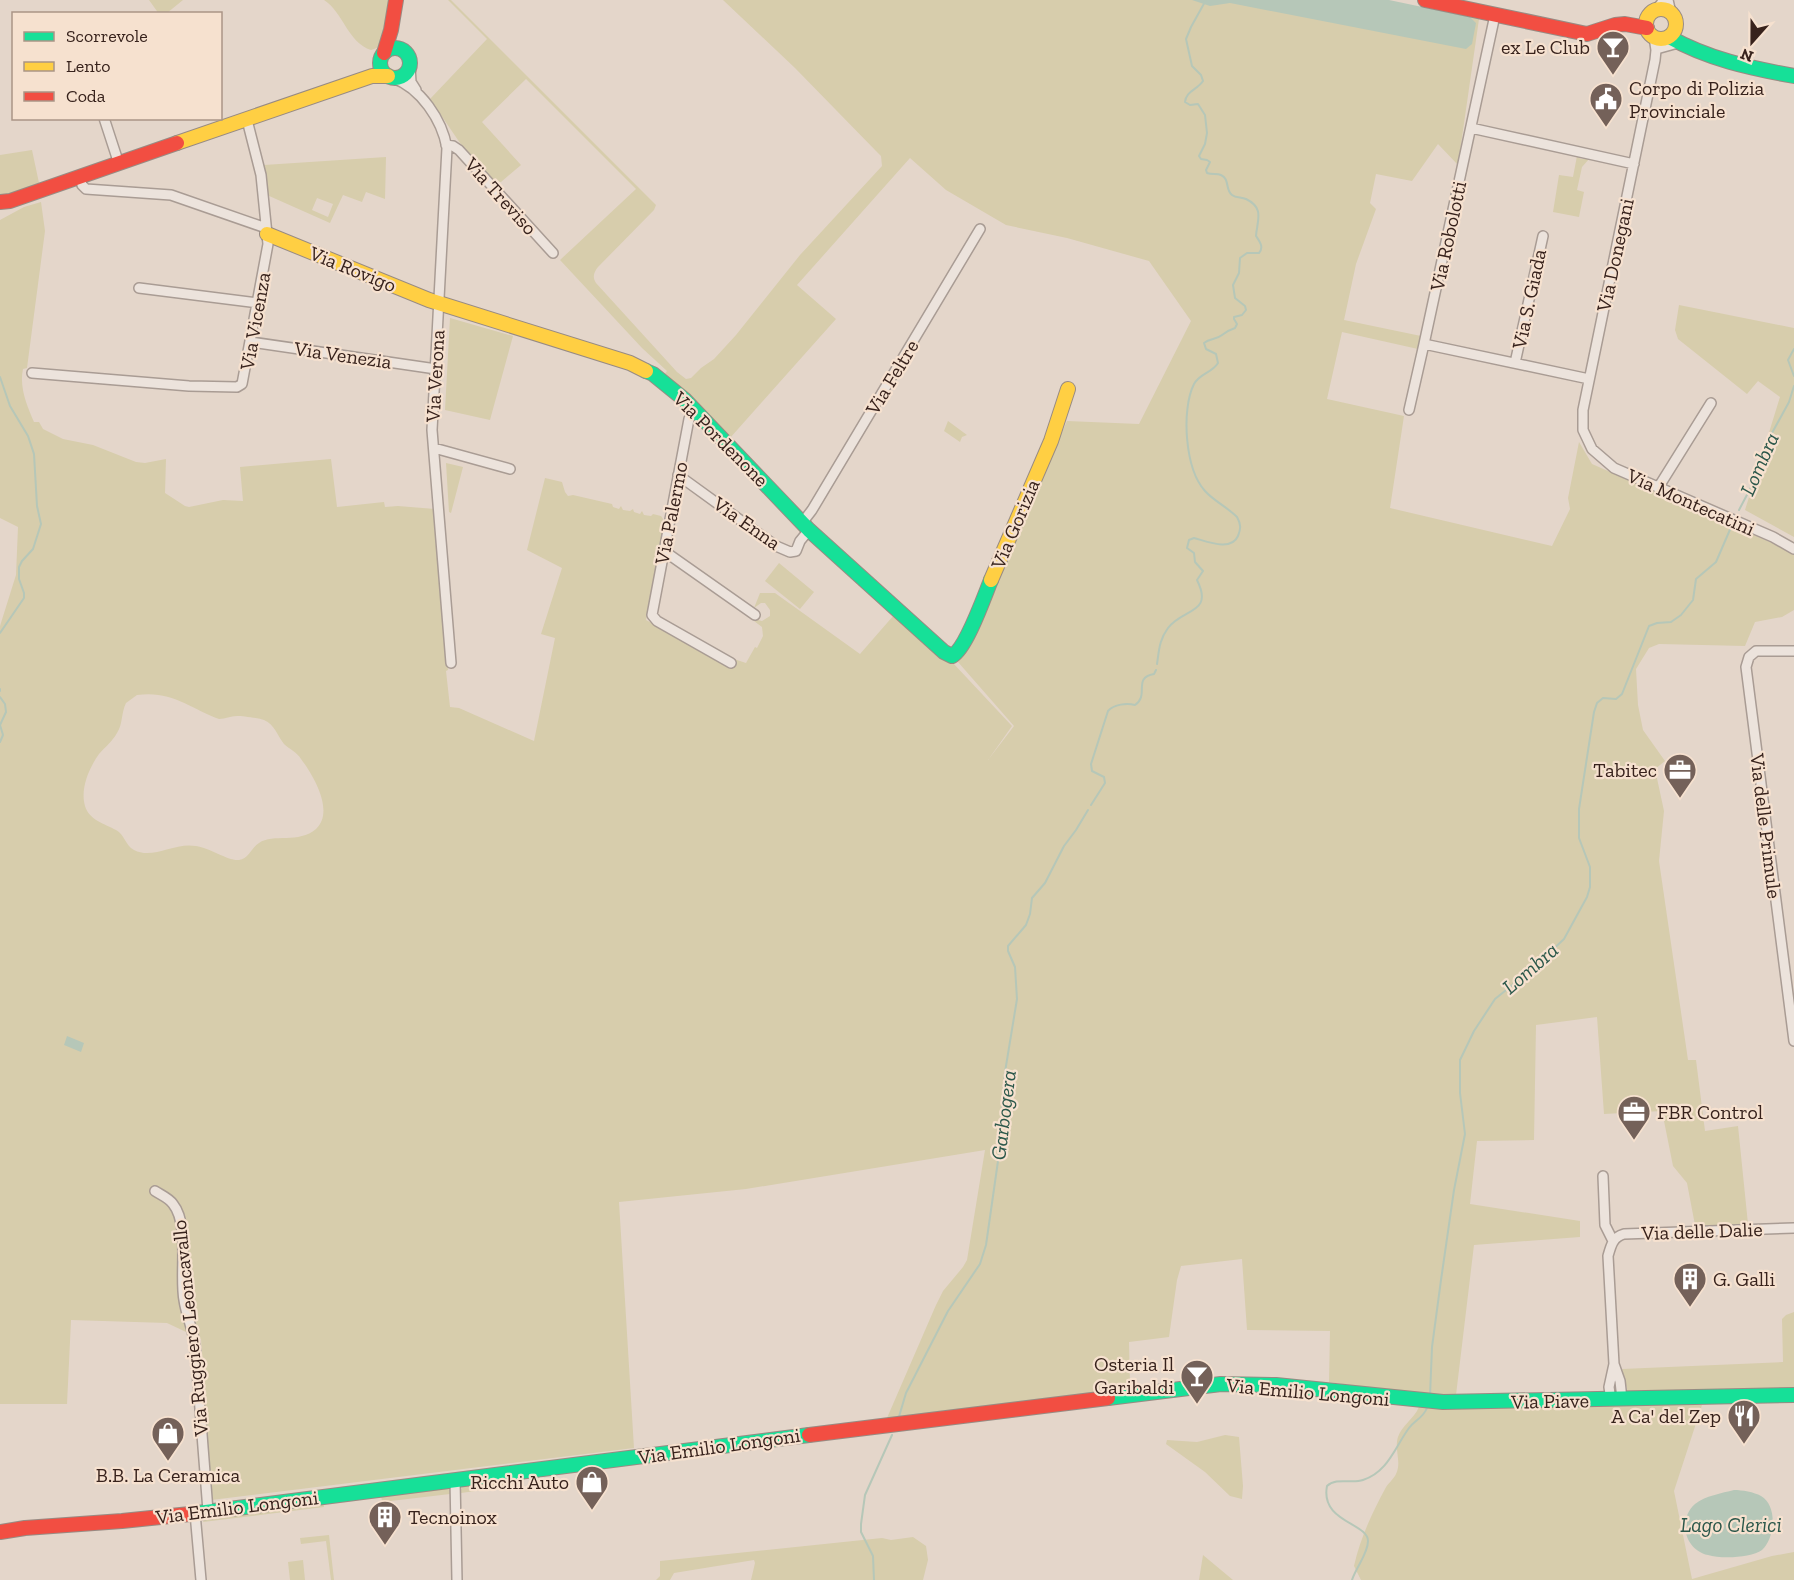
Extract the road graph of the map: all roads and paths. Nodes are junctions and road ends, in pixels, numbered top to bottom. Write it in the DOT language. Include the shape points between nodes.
graph roads {
  1 [pos="396,0"];
  2 [pos="1425,0"];
  3 [pos="1662,8"];
  4 [pos="1495,15"];
  5 [pos="393,20"];
  6 [pos="1600,30"];
  7 [pos="1667,39"];
  8 [pos="405,51"];
  9 [pos="382,56"];
  10 [pos="410,67"];
  11 [pos="1794,76"];
  12 [pos="390,77"];
  13 [pos="360,80"];
  14 [pos="420,98"];
  15 [pos="105,120"];
  16 [pos="247,120"];
  17 [pos="1471,128"];
  18 [pos="446,145"];
  19 [pos="119,164"];
  20 [pos="1634,164"];
  21 [pos="80,177"];
  22 [pos="4,204"];
  23 [pos="980,229"];
  24 [pos="266,231"];
  25 [pos="1543,236"];
  26 [pos="553,253"];
  27 [pos="139,288"];
  28 [pos="258,303"];
  29 [pos="439,303"];
  30 [pos="251,342"];
  31 [pos="1424,344"];
  32 [pos="1515,363"];
  33 [pos="436,369"];
  34 [pos="32,373"];
  35 [pos="1589,379"];
  36 [pos="1068,389"];
  37 [pos="1711,403"];
  38 [pos="695,410"];
  39 [pos="1409,410"];
  40 [pos="434,448"];
  41 [pos="1592,449"];
  42 [pos="510,469"];
  43 [pos="678,475"];
  44 [pos="1658,488"];
  45 [pos="805,527"];
  46 [pos="1794,549"];
  47 [pos="664,551"];
  48 [pos="755,615"];
  49 [pos="1794,651"];
  50 [pos="954,656"];
  51 [pos="452,663"];
  52 [pos="731,663"];
  53 [pos="1794,1041"];
  54 [pos="1603,1176"];
  55 [pos="155,1191"];
  56 [pos="1794,1228"];
  57 [pos="1613,1241"];
  58 [pos="1794,1395"];
  59 [pos="1617,1400"];
  60 [pos="1413,1401"];
  61 [pos="455,1479"];
  62 [pos="201,1512"];
  63 [pos="0,1526"];
  64 [pos="25,1528"];
  65 [pos="0,1532"];
  66 [pos="201,1580"];
  67 [pos="457,1580"];
  1 -- 5 [label="street"];
  2 -- 4 [label="street"];
  3 -- 6 [label="street" via="1614,19"];
  3 -- 7 [label="street" via="1675,18"];
  3 -- 7 [label="street" via="1647,19"];
  4 -- 6 [label="street" via="1590,34"];
  4 -- 17 [label="street, Via Robolotti"];
  5 -- 8 [label="street"];
  5 -- 9 [label="street"];
  6 -- 7 [label="street" via="1625,24"];
  7 -- 11 [label="street" via="1718,61"];
  7 -- 20 [label="street, Via Donegani" via="1656,50"];
  8 -- 9 [label="street" via="394,48"];
  8 -- 10 [label="street"];
  9 -- 12 [label="street" via="382,70"];
  9 -- 13 [label="street" via="373,71"];
  10 -- 12 [label="street" via="403,76"];
  10 -- 14 [label="street, Via Verona" via="411,82"];
  12 -- 13 [label="street"];
  12 -- 14 [label="street, Via Verona" via="407,85"];
  13 -- 16 [label="street"];
  14 -- 18 [label="street, Via Verona" via="442,128"];
  15 -- 19 [label="street"];
  16 -- 19 [label="street"];
  16 -- 24 [label="street, Via Vicenza" via="262,179"];
  17 -- 20 [label="street"];
  17 -- 31 [label="street, Via Robolotti"];
  18 -- 26 [label="street, Via Treviso" via="459,150"];
  18 -- 29 [label="street, Via Verona"];
  19 -- 21 [label="street"];
  20 -- 35 [label="street, Via Donegani"];
  21 -- 22 [label="street"];
  21 -- 24 [label="street" via="86,189 171,195"];
  23 -- 45 [label="street, Via Feltre"];
  24 -- 28 [label="street, Via Vicenza"];
  24 -- 29 [label="street, Via Rovigo"];
  25 -- 32 [label="street, Via S. Giada"];
  27 -- 28 [label="street"];
  28 -- 30 [label="street, Via Vicenza"];
  29 -- 33 [label="street, Via Verona"];
  29 -- 38 [label="street, Via Pordenone" via="637,365"];
  30 -- 33 [label="street, Via Venezia"];
  30 -- 34 [label="street, Via Vicenza" via="244,382 238,387"];
  31 -- 32 [label="street"];
  31 -- 39 [label="street, Via Robolotti"];
  32 -- 35 [label="street"];
  33 -- 40 [label="street, Via Verona"];
  35 -- 41 [label="street, Via Donegani" via="1583,430"];
  36 -- 50 [label="street, Via Gorizia" via="1051,441 970,631"];
  37 -- 44 [label="street"];
  38 -- 43 [label="street, Via Palermo" via="689,418"];
  38 -- 45 [label="street, Via Pordenone"];
  40 -- 42 [label="street"];
  40 -- 51 [label="street, Via Verona"];
  41 -- 44 [label="street, Via Montecatini" via="1614,468"];
  43 -- 45 [label="street, Via Enna" via="788,552 795,551"];
  43 -- 47 [label="street, Via Palermo"];
  44 -- 46 [label="street, Via Montecatini"];
  45 -- 50 [label="street, Via Pordenone" via="944,652"];
  47 -- 48 [label="street"];
  47 -- 52 [label="street, Via Palermo" via="653,617"];
  49 -- 53 [label="street, Via delle Primule" via="1756,651 1746,667"];
  54 -- 57 [label="street" via="1605,1225"];
  55 -- 62 [label="street, Via Ruggiero Leoncavallo" via="175,1205 181,1228 185,1309 195,1345"];
  56 -- 57 [label="street, Via delle Dalie" via="1624,1234"];
  57 -- 59 [label="street" via="1608,1256 1614,1364 1620,1381"];
  58 -- 59 [label="street, Via Piave"];
  59 -- 60 [label="street, Via Piave"];
  60 -- 61 [label="street, Via Emilio Longoni" via="1252,1383 1221,1384"];
  61 -- 62 [label="street, Via Emilio Longoni"];
  61 -- 67 [label="street"];
  62 -- 64 [label="street, Via Emilio Longoni"];
  62 -- 66 [label="street, Via Ruggiero Leoncavallo"];
  63 -- 64 [label="street, Via Emilio Longoni"];
  64 -- 65 [label="street, Via Emilio Longoni"];
}
